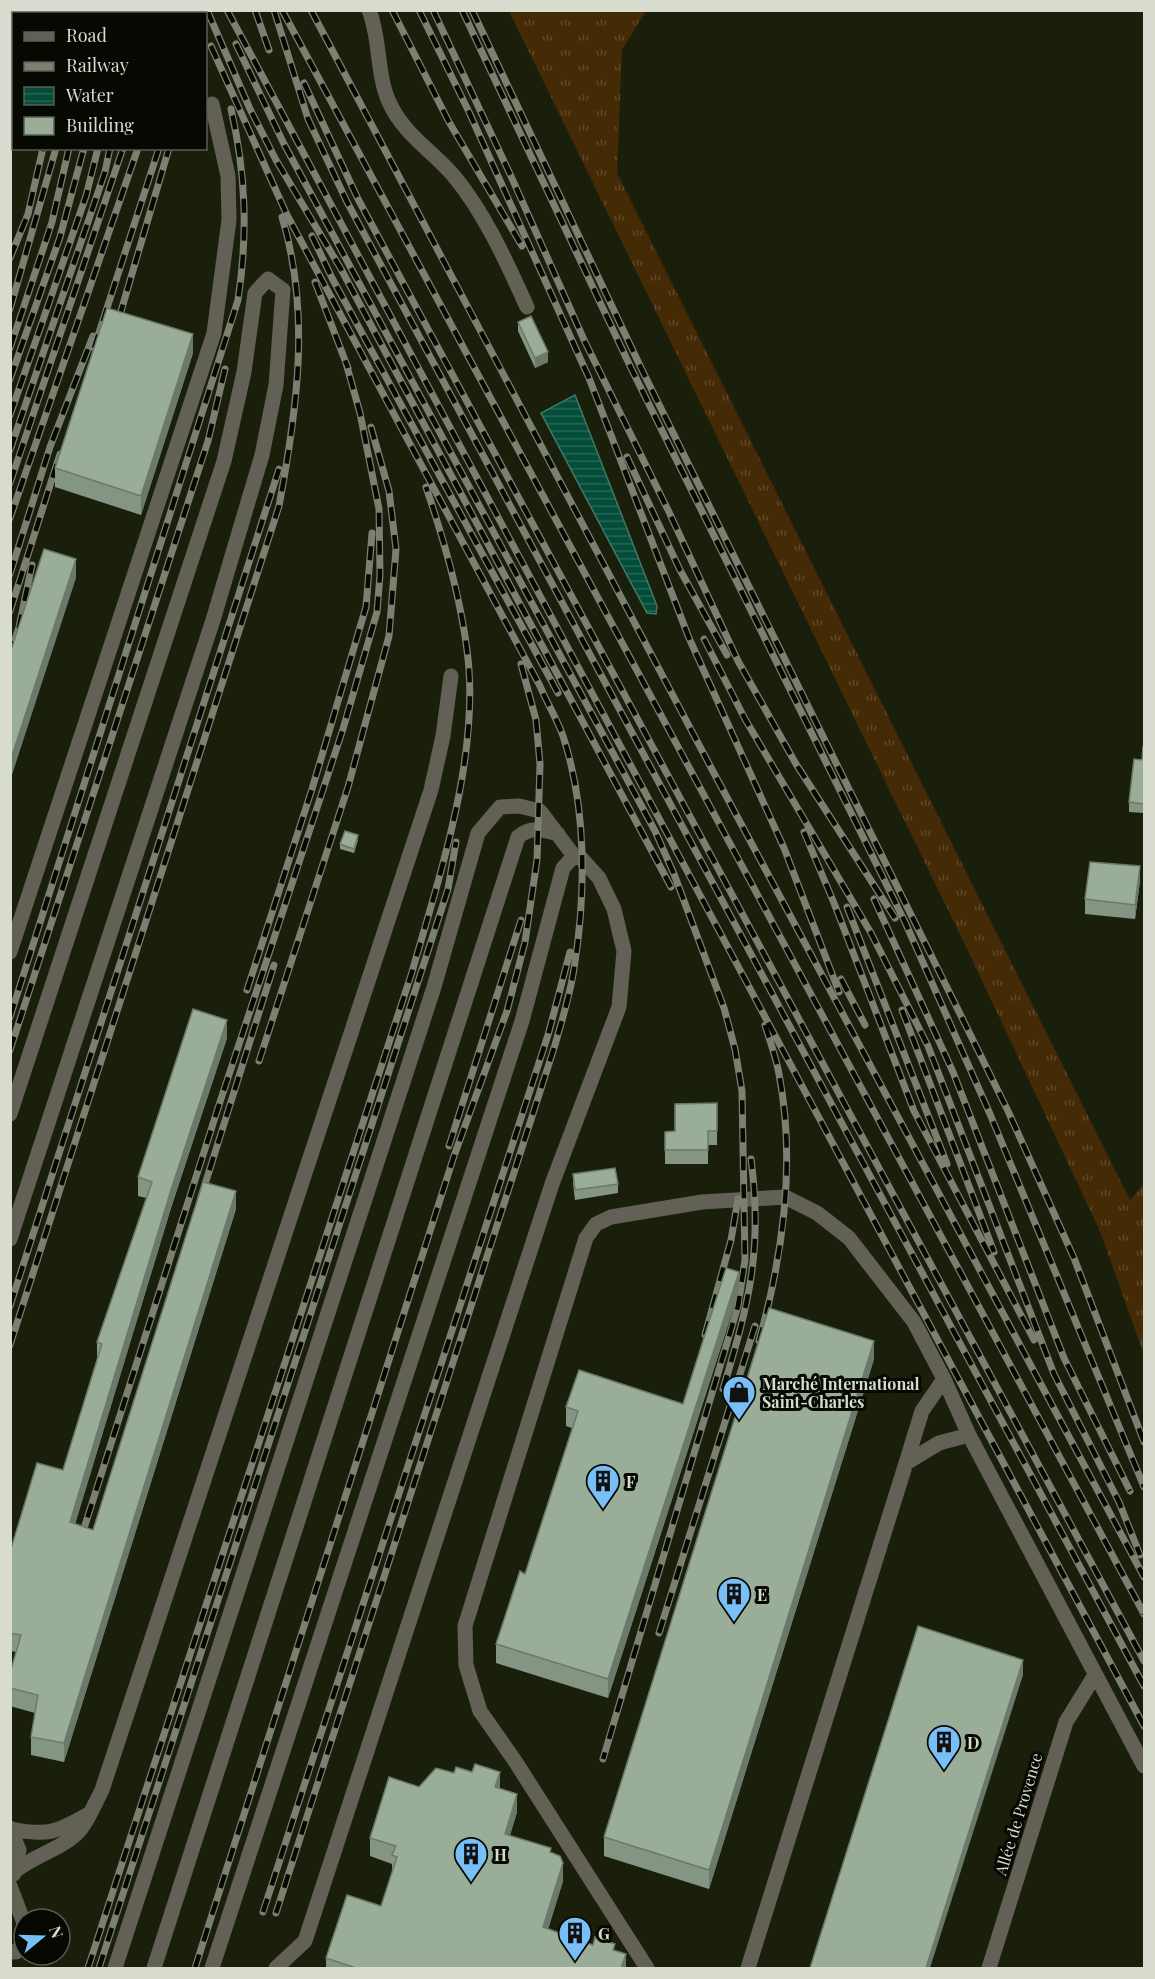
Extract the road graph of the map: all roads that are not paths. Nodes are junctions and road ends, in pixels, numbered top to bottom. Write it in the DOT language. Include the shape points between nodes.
graph roads {
  1 [pos="369,10"];
  2 [pos="212,104"];
  3 [pos="12,124"];
  4 [pos="10,141"];
  5 [pos="527,307"];
  6 [pos="451,676"];
  7 [pos="558,834"];
  8 [pos="574,856"];
  9 [pos="10,952"];
  10 [pos="10,1114"];
  11 [pos="10,1239"];
  12 [pos="944,1379"];
  13 [pos="969,1435"];
  14 [pos="906,1463"];
  15 [pos="1095,1675"];
  16 [pos="1144,1766"];
  17 [pos="87,1815"];
  18 [pos="11,1828"];
  19 [pos="12,1879"];
  20 [pos="20,1907"];
  21 [pos="115,1968"];
  22 [pos="154,1968"];
  23 [pos="212,1968"];
  24 [pos="276,1968"];
  25 [pos="647,1968"];
  26 [pos="748,1968"];
  27 [pos="989,1968"];
  1 -- 5 [label="street" via="376,27 389,102 408,132 453,175 473,204"];
  2 -- 9 [label="street" via="228,176 229,220 214,333"];
  3 -- 4 [label="street"];
  6 -- 17 [label="street" via="431,790 102,1790"];
  7 -- 8 [label="street"];
  7 -- 21 [label="street" via="540,811 519,806 500,807 478,833 430,998"];
  7 -- 22 [label="street" via="539,829 518,837"];
  8 -- 23 [label="street" via="563,868 522,1021"];
  8 -- 24 [label="street" via="581,858 598,878 614,909 624,951 619,1007 552,1184 305,1941"];
  10 -- 11 [label="street" via="224,461 244,372 255,293 267,279 283,290 276,385 262,455 213,620"];
  12 -- 13 [label="street"];
  12 -- 14 [label="street" via="922,1411"];
  12 -- 25 [label="street" via="914,1322 849,1238 818,1213 785,1197 702,1202 611,1217 596,1224 586,1238 465,1626 466,1665 480,1711"];
  13 -- 14 [label="street" via="939,1443"];
  13 -- 15 [label="street"];
  14 -- 26 [label="street"];
  15 -- 16 [label="street"];
  15 -- 27 [label="street, Allée de Provence" via="1066,1722"];
  17 -- 18 [label="street" via="39,1834"];
  17 -- 19 [label="street" via="80,1830 28,1860"];
  18 -- 19 [label="street" via="19,1850"];
  19 -- 20 [label="street"];
}
